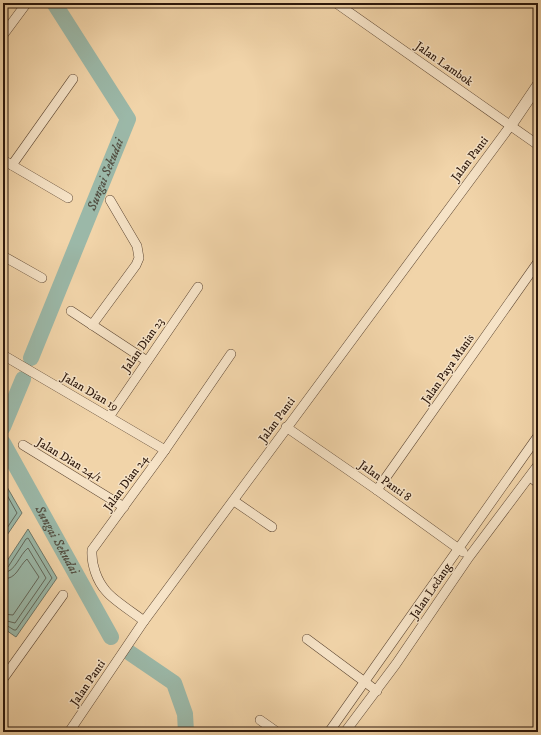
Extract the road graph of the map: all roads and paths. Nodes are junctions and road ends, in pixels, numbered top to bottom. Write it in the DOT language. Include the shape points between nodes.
graph roads {
  1 [pos="336,3"];
  2 [pos="26,4"];
  3 [pos="3,35"];
  4 [pos="73,79"];
  5 [pos="538,85"];
  6 [pos="511,126"];
  7 [pos="538,145"];
  8 [pos="3,160"];
  9 [pos="12,165"];
  10 [pos="68,198"];
  11 [pos="110,200"];
  12 [pos="3,256"];
  13 [pos="538,262"];
  14 [pos="42,278"];
  15 [pos="198,287"];
  16 [pos="71,312"];
  17 [pos="92,325"];
  18 [pos="231,354"];
  19 [pos="3,355"];
  20 [pos="147,361"];
  21 [pos="109,417"];
  22 [pos="286,427"];
  23 [pos="538,436"];
  24 [pos="23,446"];
  25 [pos="166,450"];
  26 [pos="538,465"];
  27 [pos="530,477"];
  28 [pos="538,483"];
  29 [pos="377,490"];
  30 [pos="234,501"];
  31 [pos="124,507"];
  32 [pos="272,527"];
  33 [pos="459,549"];
  34 [pos="469,557"];
  35 [pos="63,595"];
  36 [pos="144,621"];
  37 [pos="307,639"];
  38 [pos="3,679"];
  39 [pos="366,682"];
  40 [pos="377,691"];
  41 [pos="260,720"];
  42 [pos="69,732"];
  43 [pos="277,732"];
  44 [pos="329,732"];
  45 [pos="345,732"];
  1 -- 6 [label="street, Jalan Lambok"];
  2 -- 3 [label="street"];
  4 -- 9 [label="street"];
  5 -- 6 [label="street"];
  6 -- 7 [label="street, Jalan Lambok"];
  6 -- 22 [label="street, Jalan Panti"];
  8 -- 9 [label="street"];
  9 -- 10 [label="street"];
  11 -- 17 [label="street" via="137,246 139,258"];
  12 -- 14 [label="street"];
  13 -- 29 [label="street, Jalan Paya Manis"];
  15 -- 20 [label="street, Jalan Dian 23"];
  16 -- 17 [label="street"];
  17 -- 20 [label="street"];
  18 -- 25 [label="street, Jalan Dian 24"];
  19 -- 21 [label="street, Jalan Dian 19"];
  20 -- 21 [label="street, Jalan Dian 23"];
  21 -- 25 [label="street, Jalan Dian 19"];
  22 -- 29 [label="street, Jalan Panti 8"];
  22 -- 30 [label="street, Jalan Panti"];
  23 -- 33 [label="street"];
  24 -- 31 [label="street, Jalan Dian 24/1"];
  25 -- 31 [label="street, Jalan Dian 24"];
  26 -- 27 [label="street, Jalan Ledang"];
  27 -- 28 [label="street"];
  27 -- 34 [label="street, Jalan Ledang"];
  29 -- 33 [label="street, Jalan Panti 8"];
  30 -- 32 [label="street"];
  30 -- 36 [label="street, Jalan Panti"];
  31 -- 36 [label="street, Jalan Dian 24" via="92,550 92,560 107,592"];
  33 -- 34 [label="street, Jalan Panti 8"];
  33 -- 39 [label="street"];
  34 -- 40 [label="street, Jalan Ledang"];
  35 -- 38 [label="street"];
  36 -- 42 [label="street, Jalan Panti"];
  37 -- 39 [label="street"];
  39 -- 40 [label="street"];
  39 -- 44 [label="street"];
  40 -- 45 [label="street, Jalan Ledang"];
  41 -- 43 [label="street"];
}
